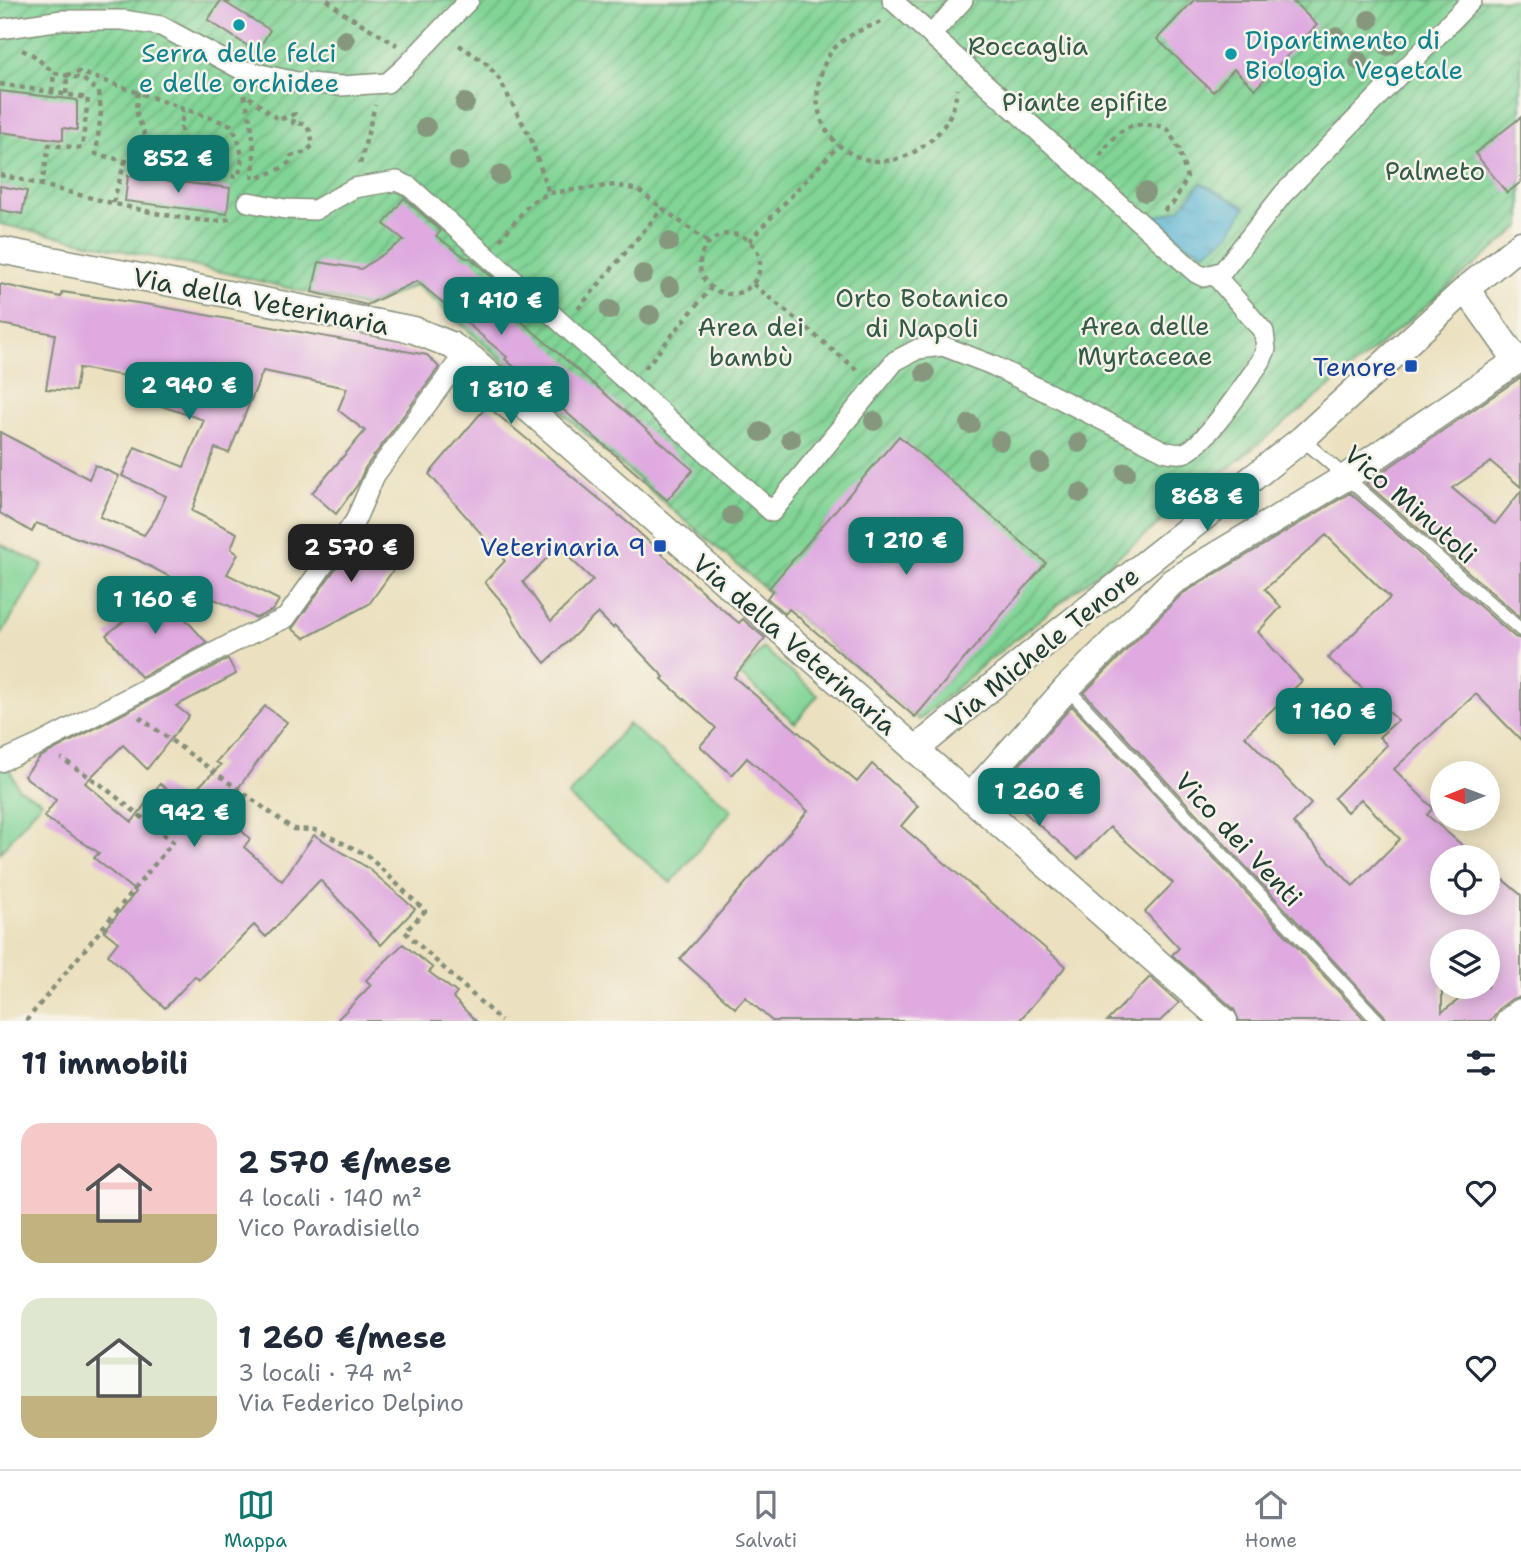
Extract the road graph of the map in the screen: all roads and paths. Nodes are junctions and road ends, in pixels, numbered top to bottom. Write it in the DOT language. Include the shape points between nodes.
graph roads {
  1 [pos="327,0"];
  2 [pos="469,0"];
  3 [pos="892,0"];
  4 [pos="963,0"];
  5 [pos="1472,0"];
  6 [pos="909,16"];
  7 [pos="0,29"];
  8 [pos="437,33"];
  9 [pos="931,35"];
  10 [pos="14,46"];
  11 [pos="415,56"];
  12 [pos="960,61"];
  13 [pos="54,73"];
  14 [pos="67,75"];
  15 [pos="387,83"];
  16 [pos="0,84"];
  17 [pos="52,92"];
  18 [pos="138,92"];
  19 [pos="66,94"];
  20 [pos="182,107"];
  21 [pos="839,145"];
  22 [pos="125,161"];
  23 [pos="148,164"];
  24 [pos="1086,174"];
  25 [pos="0,175"];
  26 [pos="218,175"];
  27 [pos="252,180"];
  28 [pos="42,184"];
  29 [pos="359,187"];
  30 [pos="549,193"];
  31 [pos="248,202"];
  32 [pos="113,203"];
  33 [pos="663,208"];
  34 [pos="1145,227"];
  35 [pos="748,241"];
  36 [pos="709,243"];
  37 [pos="1521,244"];
  38 [pos="0,250"];
  39 [pos="29,256"];
  40 [pos="487,256"];
  41 [pos="0,257"];
  42 [pos="1214,274"];
  43 [pos="752,284"];
  44 [pos="711,288"];
  45 [pos="1466,289"];
  46 [pos="564,325"];
  47 [pos="464,354"];
  48 [pos="1519,360"];
  49 [pos="631,385"];
  50 [pos="875,385"];
  51 [pos="1302,439"];
  52 [pos="1346,477"];
  53 [pos="1151,559"];
  54 [pos="1172,582"];
  55 [pos="1521,631"];
  56 [pos="1067,688"];
  57 [pos="118,702"];
  58 [pos="37,745"];
  59 [pos="915,750"];
  60 [pos="0,762"];
  61 [pos="969,798"];
  62 [pos="1521,1012"];
  63 [pos="26,1021"];
  64 [pos="501,1021"];
  65 [pos="1224,1021"];
  66 [pos="1378,1021"];
  67 [pos="1509,1021"];
  1 -- 11 [label="path"];
  2 -- 8 [label="street"];
  3 -- 6 [label="street"];
  4 -- 9 [label="street"];
  5 -- 42 [label="street" via="1283,194 1223,271"];
  6 -- 9 [label="street"];
  6 -- 21 [label="path" via="856,32 836,45 825,60 816,98 825,129"];
  7 -- 15 [label="street" via="62,20 123,20 161,26 242,70 341,86"];
  8 -- 11 [label="street"];
  8 -- 30 [label="path" via="486,63 499,79 531,139"];
  9 -- 12 [label="street"];
  10 -- 13 [label="path"];
  11 -- 15 [label="street"];
  12 -- 21 [label="path" via="950,118 923,146 878,163"];
  12 -- 24 [label="street"];
  13 -- 14 [label="path"];
  13 -- 17 [label="path"];
  14 -- 18 [label="path" via="79,72"];
  14 -- 19 [label="path"];
  14 -- 22 [label="path" via="83,79 99,92 96,154"];
  15 -- 29 [label="path" via="360,157"];
  16 -- 17 [label="path"];
  17 -- 19 [label="path"];
  18 -- 20 [label="path"];
  18 -- 23 [label="path" via="135,108 148,145"];
  19 -- 28 [label="path" via="88,98 82,148 49,145"];
  20 -- 26 [label="path" via="181,136 190,149 218,157"];
  20 -- 26 [label="path" via="231,125 241,144 243,163 238,177"];
  21 -- 35 [label="path"];
  22 -- 23 [label="path"];
  22 -- 32 [label="path"];
  23 -- 26 [label="path"];
  24 -- 34 [label="street"];
  24 -- 34 [label="path" via="1124,127 1145,122 1167,128 1187,178 1174,202"];
  25 -- 28 [label="path"];
  27 -- 27 [label="path" via="253,125 243,92 278,120 295,114 293,123 304,124 313,145 291,156 280,169"];
  27 -- 31 [label="path"];
  28 -- 32 [label="path"];
  29 -- 31 [label="street" via="315,210"];
  29 -- 40 [label="street" via="397,181 410,187"];
  30 -- 33 [label="path" via="615,185 638,190"];
  30 -- 40 [label="path" via="530,203"];
  31 -- 32 [label="path" via="229,221 214,222"];
  33 -- 36 [label="path"];
  33 -- 46 [label="path"];
  34 -- 42 [label="street" via="1196,273 1204,277"];
  35 -- 36 [label="path" via="725,234"];
  35 -- 43 [label="path" via="760,261"];
  36 -- 44 [label="path" via="700,261"];
  37 -- 45 [label="street, Via Michele Tenore"];
  38 -- 39 [label="street, Via della Veterinaria"];
  39 -- 41 [label="street"];
  39 -- 47 [label="street, Via della Veterinaria" via="414,330"];
  40 -- 46 [label="street"];
  42 -- 50 [label="street" via="1264,332 1266,349 1262,361 1202,441 1186,452 1164,451 992,365 943,346 918,348 895,360"];
  43 -- 44 [label="path" via="730,294"];
  43 -- 50 [label="path"];
  44 -- 49 [label="path"];
  45 -- 48 [label="street"];
  45 -- 51 [label="street, Via Michele Tenore"];
  46 -- 49 [label="street"];
  47 -- 57 [label="street" via="375,475 355,521 286,618"];
  47 -- 59 [label="street, Via della Veterinaria"];
  48 -- 52 [label="street"];
  49 -- 50 [label="street" via="772,512"];
  51 -- 52 [label="lane, Vico Minutoli"];
  51 -- 53 [label="street, Via Michele Tenore"];
  52 -- 54 [label="street"];
  52 -- 55 [label="lane, Vico Minutoli"];
  53 -- 54 [label="street"];
  53 -- 59 [label="street, Via Michele Tenore"];
  54 -- 56 [label="street"];
  56 -- 61 [label="street"];
  56 -- 66 [label="lane, Vico dei Venti"];
  57 -- 58 [label="street"];
  57 -- 64 [label="path" via="293,829 316,830 367,855 425,911 405,932"];
  58 -- 60 [label="street"];
  58 -- 63 [label="path" via="100,784 173,842"];
  59 -- 61 [label="street, Via della Veterinaria"];
  61 -- 65 [label="street, Via della Veterinaria"];
  62 -- 67 [label="street"];
}
